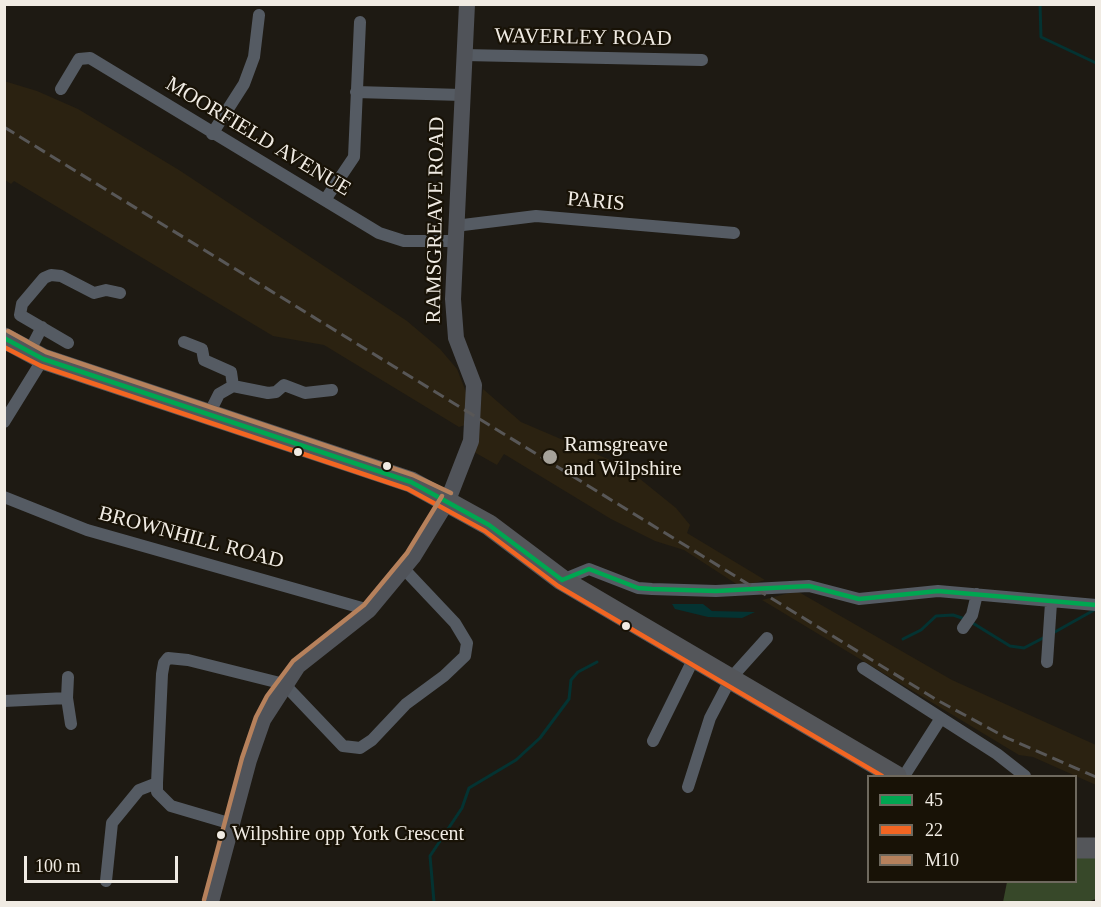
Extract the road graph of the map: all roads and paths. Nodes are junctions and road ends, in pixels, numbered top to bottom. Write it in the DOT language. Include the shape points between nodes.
graph roads {
  1 [pos="466,4"];
  2 [pos="259,15"];
  3 [pos="360,22"];
  4 [pos="464,55"];
  5 [pos="702,60"];
  6 [pos="61,89"];
  7 [pos="356,92"];
  8 [pos="462,95"];
  9 [pos="212,134"];
  10 [pos="325,200"];
  11 [pos="455,234"];
  12 [pos="734,234"];
  13 [pos="120,293"];
  14 [pos="42,327"];
  15 [pos="4,338"];
  16 [pos="68,342"];
  17 [pos="184,342"];
  18 [pos="36,356"];
  19 [pos="233,386"];
  20 [pos="332,390"];
  21 [pos="208,416"];
  22 [pos="4,422"];
  23 [pos="4,497"];
  24 [pos="448,500"];
  25 [pos="404,569"];
  26 [pos="562,580"];
  27 [pos="977,594"];
  28 [pos="1051,603"];
  29 [pos="1096,605"];
  30 [pos="369,610"];
  31 [pos="967,622"];
  32 [pos="767,638"];
  33 [pos="694,658"];
  34 [pos="1047,662"];
  35 [pos="863,669"];
  36 [pos="68,677"];
  37 [pos="731,678"];
  38 [pos="284,684"];
  39 [pos="68,698"];
  40 [pos="4,701"];
  41 [pos="941,718"];
  42 [pos="71,724"];
  43 [pos="653,741"];
  44 [pos="893,775"];
  45 [pos="905,775"];
  46 [pos="1023,775"];
  47 [pos="157,783"];
  48 [pos="688,787"];
  49 [pos="232,824"];
  50 [pos="1077,848"];
  51 [pos="1096,848"];
  52 [pos="106,881"];
  53 [pos="211,903"];
  1 -- 4 [label="street, RAMSGREAVE ROAD"];
  2 -- 9 [label="street" via="254,57 244,84"];
  3 -- 7 [label="street"];
  4 -- 5 [label="street, WAVERLEY ROAD"];
  4 -- 8 [label="street, RAMSGREAVE ROAD"];
  6 -- 9 [label="street, MOORFIELD AVENUE" via="80,59 90,58"];
  7 -- 8 [label="street"];
  7 -- 10 [label="street" via="354,157"];
  8 -- 11 [label="street, RAMSGREAVE ROAD"];
  9 -- 10 [label="street, MOORFIELD AVENUE"];
  10 -- 11 [label="street, MOORFIELD AVENUE" via="387,237 412,242"];
  11 -- 12 [label="street, PARIS" via="536,216"];
  11 -- 24 [label="street, RAMSGREAVE ROAD" via="454,318 456,338 474,385 474,424"];
  13 -- 14 [label="street" via="94,293 61,276 44,278 22,304 20,315"];
  14 -- 16 [label="street"];
  14 -- 18 [label="street"];
  15 -- 18 [label="highway"];
  17 -- 19 [label="street" via="202,349 204,360 231,372"];
  18 -- 21 [label="highway"];
  18 -- 22 [label="street"];
  19 -- 20 [label="street" via="261,393 276,392 284,385 305,393"];
  19 -- 21 [label="street" via="219,394"];
  21 -- 24 [label="highway" via="411,482"];
  23 -- 30 [label="street, BROWNHILL ROAD" via="87,530"];
  24 -- 25 [label="street, RAMSGREAVE ROAD"];
  24 -- 26 [label="highway" via="489,525"];
  25 -- 30 [label="street, RAMSGREAVE ROAD"];
  25 -- 38 [label="street" via="464,634 468,643 465,656 360,748 343,746"];
  26 -- 27 [label="street" via="589,569 638,588 673,591 809,586 859,599 918,592"];
  26 -- 33 [label="highway"];
  27 -- 28 [label="street"];
  27 -- 31 [label="street"];
  28 -- 29 [label="street"];
  28 -- 34 [label="street"];
  30 -- 38 [label="street, RAMSGREAVE ROAD" via="317,649"];
  32 -- 37 [label="street"];
  33 -- 37 [label="highway"];
  33 -- 43 [label="street"];
  35 -- 41 [label="street"];
  36 -- 39 [label="street"];
  37 -- 44 [label="highway"];
  37 -- 48 [label="street" via="710,718"];
  38 -- 47 [label="street" via="168,658 162,674"];
  38 -- 49 [label="street, RAMSGREAVE ROAD" via="263,720"];
  39 -- 40 [label="street"];
  39 -- 42 [label="street"];
  41 -- 45 [label="street"];
  41 -- 46 [label="street"];
  47 -- 49 [label="street" via="157,792 171,806"];
  47 -- 52 [label="street" via="139,790 112,823"];
  49 -- 53 [label="street, RAMSGREAVE ROAD"];
  50 -- 51 [label="highway"];
}
